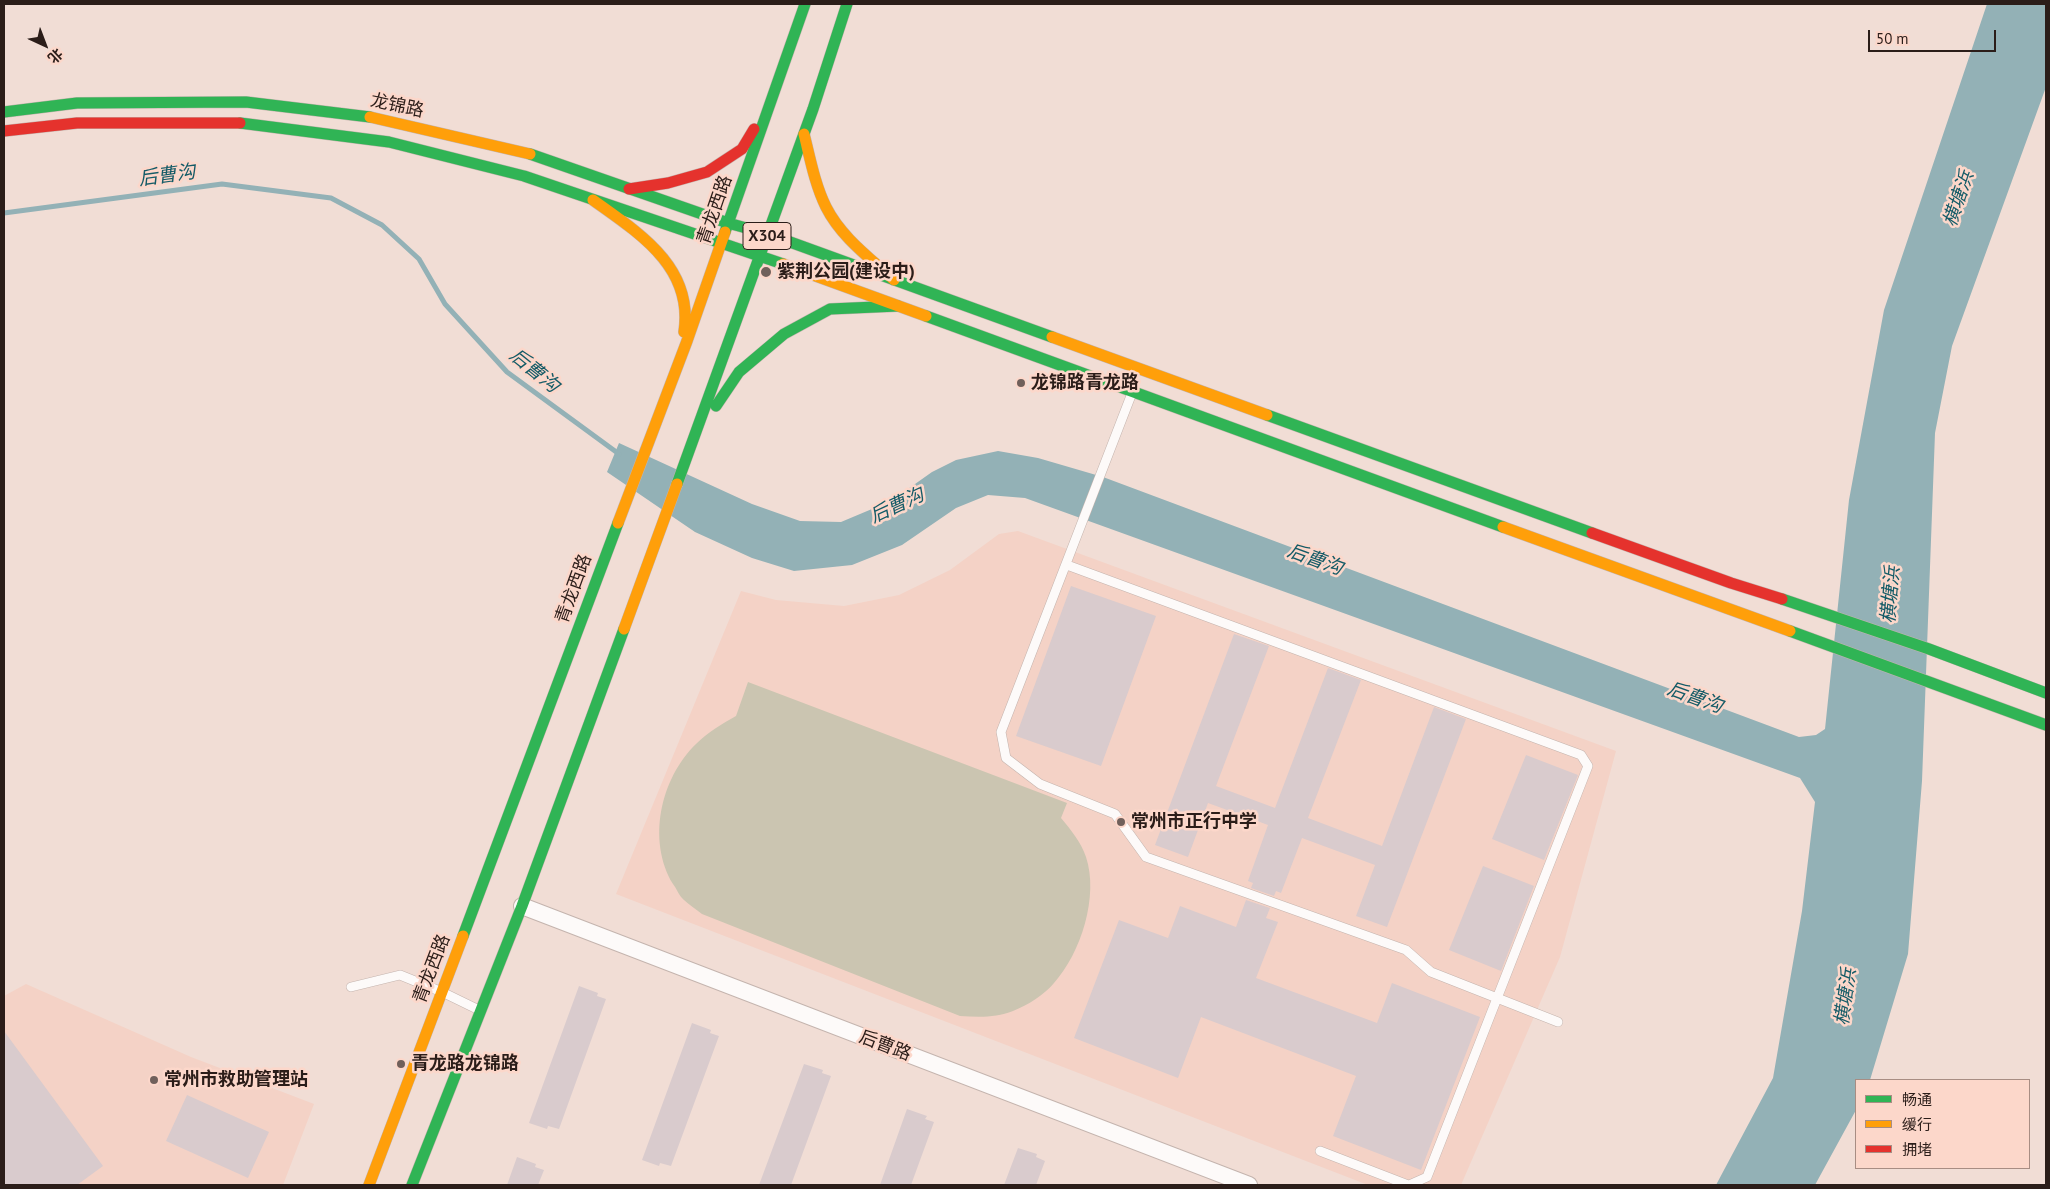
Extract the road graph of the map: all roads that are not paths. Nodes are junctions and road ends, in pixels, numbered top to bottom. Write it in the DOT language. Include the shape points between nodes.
graph roads {
  1 [pos="805,4"];
  2 [pos="847,4"];
  3 [pos="772,98"];
  4 [pos="4,112"];
  5 [pos="4,131"];
  6 [pos="804,134"];
  7 [pos="629,188"];
  8 [pos="593,200"];
  9 [pos="728,223"];
  10 [pos="768,234"];
  11 [pos="722,243"];
  12 [pos="760,255"];
  13 [pos="894,280"];
  14 [pos="898,306"];
  15 [pos="682,354"];
  16 [pos="1132,391"];
  17 [pos="696,433"];
  18 [pos="1067,565"];
  19 [pos="2046,693"];
  20 [pos="2046,725"];
  21 [pos="522,906"];
  22 [pos="351,986"];
  23 [pos="442,992"];
  24 [pos="1497,998"];
  25 [pos="480,1010"];
  26 [pos="1558,1022"];
  27 [pos="1320,1151"];
  28 [pos="370,1185"];
  29 [pos="412,1185"];
  30 [pos="1249,1185"];
  31 [pos="1409,1185"];
  1 -- 3 [label="main road, 青龙西路"];
  2 -- 6 [label="main road, X304"];
  3 -- 7 [label="main road" via="742,149 707,172 668,183"];
  3 -- 9 [label="main road, 青龙西路"];
  4 -- 7 [label="main road, 龙锦路" via="77,103 246,102 365,116 529,154"];
  5 -- 8 [label="main road, 龙锦路" via="77,123 246,123 389,142 524,176"];
  6 -- 10 [label="main road, X304"];
  6 -- 13 [label="main road" via="813,172 827,209 852,242"];
  7 -- 9 [label="main road, 龙锦路"];
  8 -- 11 [label="main road, 龙锦路"];
  8 -- 15 [label="main road" via="648,239 677,276 686,309"];
  9 -- 10 [label="main road, 龙锦路"];
  9 -- 11 [label="main road, 青龙西路"];
  10 -- 12 [label="main road, X304"];
  10 -- 13 [label="main road, 龙锦路"];
  11 -- 12 [label="main road, 龙锦路"];
  11 -- 15 [label="main road, 青龙西路"];
  12 -- 14 [label="main road, 龙锦路"];
  12 -- 17 [label="main road, X304"];
  13 -- 19 [label="main road, 龙锦路" via="1731,583 1967,662"];
  14 -- 16 [label="main road, 龙锦路"];
  14 -- 17 [label="main road" via="830,310 784,334 739,372"];
  15 -- 23 [label="main road, 青龙西路"];
  16 -- 18 [label="lane"];
  16 -- 20 [label="main road, 龙锦路"];
  17 -- 21 [label="main road, X304"];
  18 -- 24 [label="lane" via="1001,732 1006,758 1040,784 1115,814 1146,857 1406,950 1431,972"];
  18 -- 24 [label="lane" via="1581,755 1588,766"];
  21 -- 25 [label="main road"];
  21 -- 30 [label="street, 后曹路"];
  22 -- 23 [label="lane" via="400,975"];
  23 -- 25 [label="lane"];
  23 -- 28 [label="main road, 青龙西路"];
  24 -- 26 [label="lane"];
  24 -- 31 [label="lane" via="1427,1177"];
  25 -- 29 [label="main road"];
  27 -- 31 [label="lane"];
}
